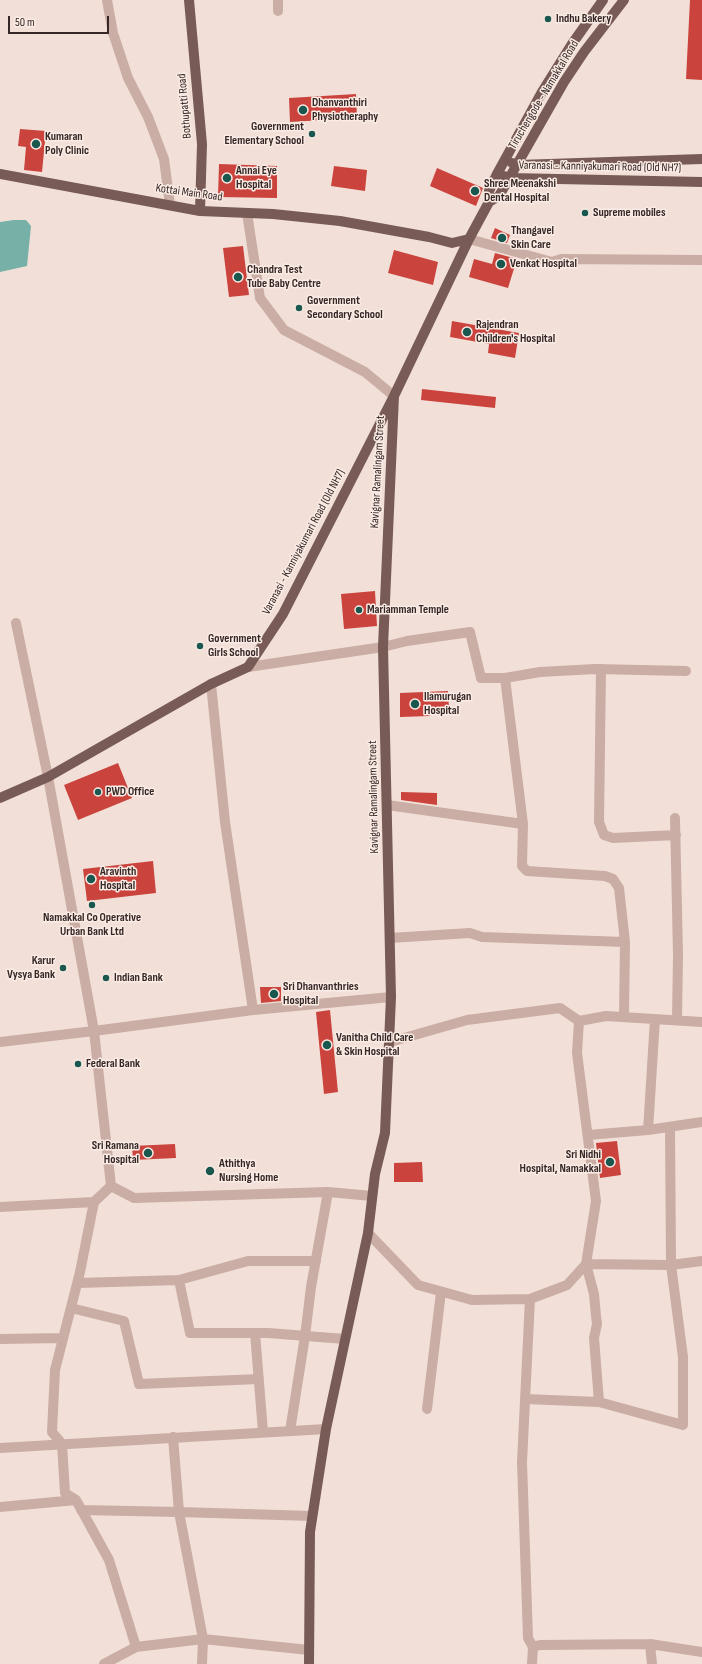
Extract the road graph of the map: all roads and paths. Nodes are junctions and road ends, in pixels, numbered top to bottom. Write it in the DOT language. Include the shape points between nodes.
graph roads {
  1 [pos="107,0"];
  2 [pos="188,0"];
  3 [pos="278,0"];
  4 [pos="603,0"];
  5 [pos="624,0"];
  6 [pos="278,11"];
  7 [pos="572,44"];
  8 [pos="584,52"];
  9 [pos="702,160"];
  10 [pos="504,161"];
  11 [pos="518,165"];
  12 [pos="0,174"];
  13 [pos="497,174"];
  14 [pos="510,178"];
  15 [pos="702,182"];
  16 [pos="489,202"];
  17 [pos="170,205"];
  18 [pos="200,211"];
  19 [pos="247,213"];
  20 [pos="469,239"];
  21 [pos="702,260"];
  22 [pos="394,396"];
  23 [pos="16,623"];
  24 [pos="383,647"];
  25 [pos="248,667"];
  26 [pos="601,669"];
  27 [pos="686,671"];
  28 [pos="505,678"];
  29 [pos="211,684"];
  30 [pos="48,778"];
  31 [pos="0,798"];
  32 [pos="387,805"];
  33 [pos="675,818"];
  34 [pos="524,824"];
  35 [pos="676,835"];
  36 [pos="390,938"];
  37 [pos="625,942"];
  38 [pos="391,997"];
  39 [pos="253,1010"];
  40 [pos="624,1018"];
  41 [pos="655,1019"];
  42 [pos="677,1020"];
  43 [pos="579,1021"];
  44 [pos="702,1022"];
  45 [pos="94,1031"];
  46 [pos="0,1042"];
  47 [pos="390,1042"];
  48 [pos="702,1122"];
  49 [pos="670,1127"];
  50 [pos="648,1130"];
  51 [pos="588,1136"];
  52 [pos="111,1186"];
  53 [pos="328,1192"];
  54 [pos="372,1196"];
  55 [pos="94,1202"];
  56 [pos="0,1207"];
  57 [pos="368,1233"];
  58 [pos="316,1261"];
  59 [pos="702,1261"];
  60 [pos="586,1264"];
  61 [pos="671,1265"];
  62 [pos="179,1280"];
  63 [pos="78,1283"];
  64 [pos="441,1292"];
  65 [pos="530,1299"];
  66 [pos="71,1308"];
  67 [pos="255,1333"];
  68 [pos="305,1336"];
  69 [pos="0,1338"];
  70 [pos="63,1338"];
  71 [pos="345,1339"];
  72 [pos="259,1379"];
  73 [pos="525,1399"];
  74 [pos="599,1402"];
  75 [pos="427,1409"];
  76 [pos="326,1428"];
  77 [pos="290,1431"];
  78 [pos="263,1432"];
  79 [pos="173,1438"];
  80 [pos="62,1444"];
  81 [pos="0,1448"];
  82 [pos="76,1500"];
  83 [pos="0,1507"];
  84 [pos="81,1510"];
  85 [pos="179,1512"];
  86 [pos="312,1516"];
  87 [pos="203,1638"];
  88 [pos="650,1644"];
  89 [pos="136,1647"];
  90 [pos="533,1647"];
  91 [pos="309,1650"];
  92 [pos="702,1652"];
  93 [pos="104,1664"];
  94 [pos="202,1664"];
  95 [pos="309,1664"];
  96 [pos="532,1664"];
  97 [pos="652,1664"];
  1 -- 17 [label="street" via="113,32 128,78 148,117 164,159"];
  2 -- 18 [label="main road, Bothupatti Road" via="202,144"];
  3 -- 6 [label="street"];
  4 -- 7 [label="main road, Tiruchengode - Namakkal Road"];
  5 -- 8 [label="main road, Tiruchengode - Namakkal Road"];
  7 -- 8 [label="main road"];
  7 -- 10 [label="main road, Tiruchengode - Namakkal Road"];
  8 -- 11 [label="main road, Tiruchengode - Namakkal Road"];
  9 -- 11 [label="main road, Varanasi - Kanniyakumari Road (Old NH7)"];
  10 -- 11 [label="main road, Varanasi - Kanniyakumari Road (Old NH7)"];
  10 -- 13 [label="main road, Tiruchengode - Namakkal Road"];
  11 -- 14 [label="main road, Tiruchengode - Namakkal Road"];
  12 -- 17 [label="main road, Kottai Main Road"];
  13 -- 14 [label="main road, Varanasi - Kanniyakumari Road (Old NH7)"];
  13 -- 16 [label="main road, Tiruchengode - Namakkal Road" via="489,191"];
  14 -- 15 [label="main road, Varanasi - Kanniyakumari Road (Old NH7)"];
  14 -- 16 [label="main road, Tiruchengode - Namakkal Road" via="499,196"];
  16 -- 20 [label="main road, Tiruchengode - Namakkal Road"];
  17 -- 18 [label="main road, Kottai Main Road"];
  18 -- 19 [label="main road, Kottai Main Road"];
  19 -- 20 [label="main road, Kottai Main Road" via="340,221 452,243"];
  19 -- 22 [label="street" via="260,298 284,330 365,372"];
  20 -- 21 [label="street" via="552,262 561,259"];
  20 -- 22 [label="main road, Varanasi - Kanniyakumari Road (Old NH7)"];
  22 -- 24 [label="main road, Kavignar Ramalingam Street"];
  22 -- 25 [label="main road, Varanasi - Kanniyakumari Road (Old NH7)" via="283,614"];
  23 -- 30 [label="street"];
  24 -- 25 [label="street"];
  24 -- 28 [label="street" via="470,632 481,678"];
  24 -- 32 [label="main road, Kavignar Ramalingam Street"];
  25 -- 29 [label="main road"];
  26 -- 27 [label="street"];
  26 -- 28 [label="street" via="540,672"];
  26 -- 35 [label="street" via="599,822 604,835 613,838"];
  28 -- 34 [label="street"];
  29 -- 30 [label="main road"];
  29 -- 39 [label="street" via="225,822"];
  30 -- 31 [label="main road"];
  30 -- 45 [label="street"];
  32 -- 34 [label="street"];
  32 -- 36 [label="main road, Kavignar Ramalingam Street"];
  33 -- 35 [label="street"];
  34 -- 37 [label="street" via="522,866 527,871 605,876 613,879 619,888"];
  35 -- 42 [label="street"];
  36 -- 37 [label="street" via="470,933 482,937"];
  36 -- 38 [label="main road, Kavignar Ramalingam Street"];
  37 -- 40 [label="street"];
  38 -- 39 [label="street"];
  38 -- 47 [label="main road, Kavignar Ramalingam Street"];
  39 -- 45 [label="street"];
  40 -- 41 [label="street"];
  40 -- 43 [label="street" via="606,1016"];
  41 -- 42 [label="street"];
  41 -- 50 [label="street"];
  42 -- 44 [label="street"];
  43 -- 47 [label="street" via="560,1008 466,1020"];
  43 -- 51 [label="street" via="577,1053"];
  45 -- 46 [label="street"];
  45 -- 52 [label="street"];
  47 -- 54 [label="main road, Kavignar Ramalingam Street" via="386,1133"];
  48 -- 49 [label="street"];
  49 -- 50 [label="street"];
  49 -- 61 [label="street"];
  50 -- 51 [label="street"];
  51 -- 60 [label="street" via="596,1201"];
  52 -- 53 [label="street" via="134,1198"];
  52 -- 55 [label="street"];
  53 -- 54 [label="street"];
  53 -- 58 [label="street"];
  54 -- 57 [label="main road, Kavignar Ramalingam Street"];
  55 -- 56 [label="street"];
  55 -- 63 [label="street"];
  57 -- 64 [label="street" via="418,1285"];
  57 -- 71 [label="main road, Kavignar Ramalingam Street"];
  58 -- 62 [label="street" via="248,1261"];
  58 -- 68 [label="street"];
  59 -- 61 [label="street"];
  60 -- 61 [label="street"];
  60 -- 65 [label="street" via="567,1285"];
  60 -- 74 [label="street" via="594,1294 597,1324 594,1338"];
  61 -- 74 [label="street" via="682,1357 683,1425"];
  62 -- 63 [label="street"];
  62 -- 67 [label="street" via="190,1333"];
  63 -- 66 [label="street"];
  64 -- 65 [label="street" via="472,1300"];
  64 -- 75 [label="street"];
  65 -- 73 [label="street"];
  66 -- 70 [label="street"];
  66 -- 72 [label="street" via="124,1321 139,1384"];
  67 -- 68 [label="street"];
  67 -- 72 [label="street"];
  68 -- 71 [label="street"];
  68 -- 77 [label="street"];
  69 -- 70 [label="street"];
  70 -- 80 [label="street" via="55,1370 52,1432"];
  71 -- 76 [label="main road, Kavignar Ramalingam Street"];
  72 -- 78 [label="street"];
  73 -- 74 [label="street"];
  73 -- 90 [label="street" via="522,1469 528,1638"];
  76 -- 77 [label="street"];
  76 -- 86 [label="main road, Kavignar Ramalingam Street"];
  77 -- 78 [label="street"];
  78 -- 79 [label="street"];
  79 -- 80 [label="street"];
  79 -- 85 [label="street"];
  80 -- 81 [label="street"];
  80 -- 82 [label="street" via="65,1493"];
  82 -- 83 [label="street"];
  82 -- 84 [label="street"];
  84 -- 85 [label="street"];
  84 -- 89 [label="street" via="109,1560"];
  85 -- 86 [label="street"];
  85 -- 87 [label="street"];
  86 -- 91 [label="main road, Kavignar Ramalingam Street"];
  87 -- 89 [label="street"];
  87 -- 91 [label="street"];
  87 -- 94 [label="street"];
  88 -- 90 [label="street"];
  88 -- 92 [label="street"];
  88 -- 97 [label="street"];
  89 -- 93 [label="street"];
  90 -- 96 [label="street"];
  91 -- 95 [label="main road, Kavignar Ramalingam Street"];
}
